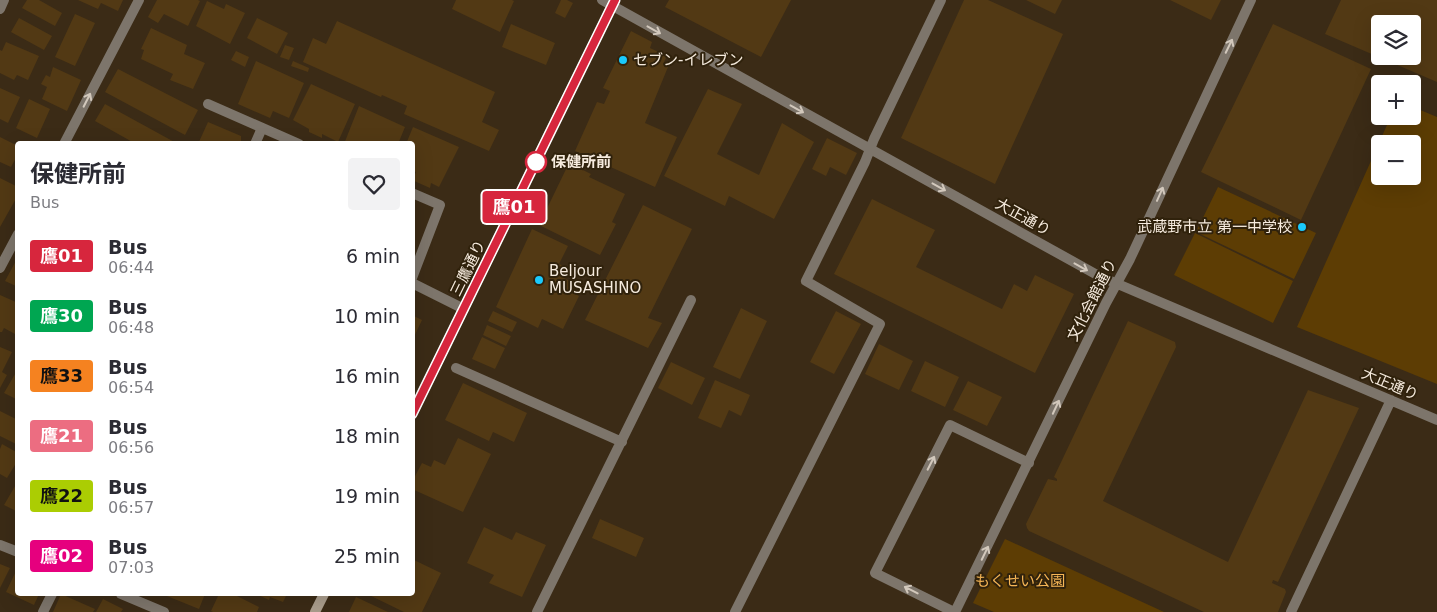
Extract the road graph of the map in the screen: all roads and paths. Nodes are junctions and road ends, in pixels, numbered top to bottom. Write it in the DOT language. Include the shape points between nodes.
graph roads {
  1 [pos="4,0"];
  2 [pos="139,0"];
  3 [pos="602,0"];
  4 [pos="941,0"];
  5 [pos="1251,0"];
  6 [pos="614,3"];
  7 [pos="0,9"];
  8 [pos="208,104"];
  9 [pos="262,128"];
  10 [pos="66,141"];
  11 [pos="256,141"];
  12 [pos="292,141"];
  13 [pos="870,149"];
  14 [pos="415,194"];
  15 [pos="15,240"];
  16 [pos="0,268"];
  17 [pos="415,270"];
  18 [pos="415,284"];
  19 [pos="1115,284"];
  20 [pos="691,300"];
  21 [pos="464,309"];
  22 [pos="456,368"];
  23 [pos="1391,400"];
  24 [pos="415,408"];
  25 [pos="1437,420"];
  26 [pos="622,442"];
  27 [pos="1029,463"];
  28 [pos="0,545"];
  29 [pos="15,551"];
  30 [pos="51,596"];
  31 [pos="126,596"];
  32 [pos="323,596"];
  33 [pos="43,612"];
  34 [pos="164,612"];
  35 [pos="315,612"];
  36 [pos="537,612"];
  37 [pos="735,612"];
  38 [pos="955,612"];
  39 [pos="1291,612"];
  1 -- 7 [label="street"];
  10 -- 2 [label="street, one-way"];
  3 -- 6 [label="street, 大正通り"];
  4 -- 13 [label="street"];
  19 -- 5 [label="street, 文化会館通り, one-way" via="1130,259"];
  6 -- 13 [label="street, 大正通り, one-way"];
  6 -- 21 [label="main road, 三鷹通り"];
  8 -- 9 [label="street"];
  9 -- 11 [label="street"];
  9 -- 12 [label="street"];
  13 -- 19 [label="street, 大正通り, one-way"];
  13 -- 37 [label="street" via="806,281 880,324"];
  14 -- 17 [label="street" via="440,205"];
  15 -- 16 [label="street"];
  18 -- 21 [label="street"];
  19 -- 23 [label="street, 大正通り"];
  27 -- 19 [label="street, 文化会館通り, one-way"];
  20 -- 26 [label="street"];
  21 -- 24 [label="main road, 三鷹通り"];
  22 -- 26 [label="street"];
  23 -- 25 [label="street, 大正通り"];
  23 -- 39 [label="street"];
  26 -- 36 [label="street"];
  38 -- 27 [label="street, 文化会館通り, one-way"];
  38 -- 27 [label="street, one-way" via="875,573 950,425"];
  28 -- 29 [label="street"];
  30 -- 33 [label="street"];
  31 -- 34 [label="street"];
  32 -- 35 [label="main road"];
}
